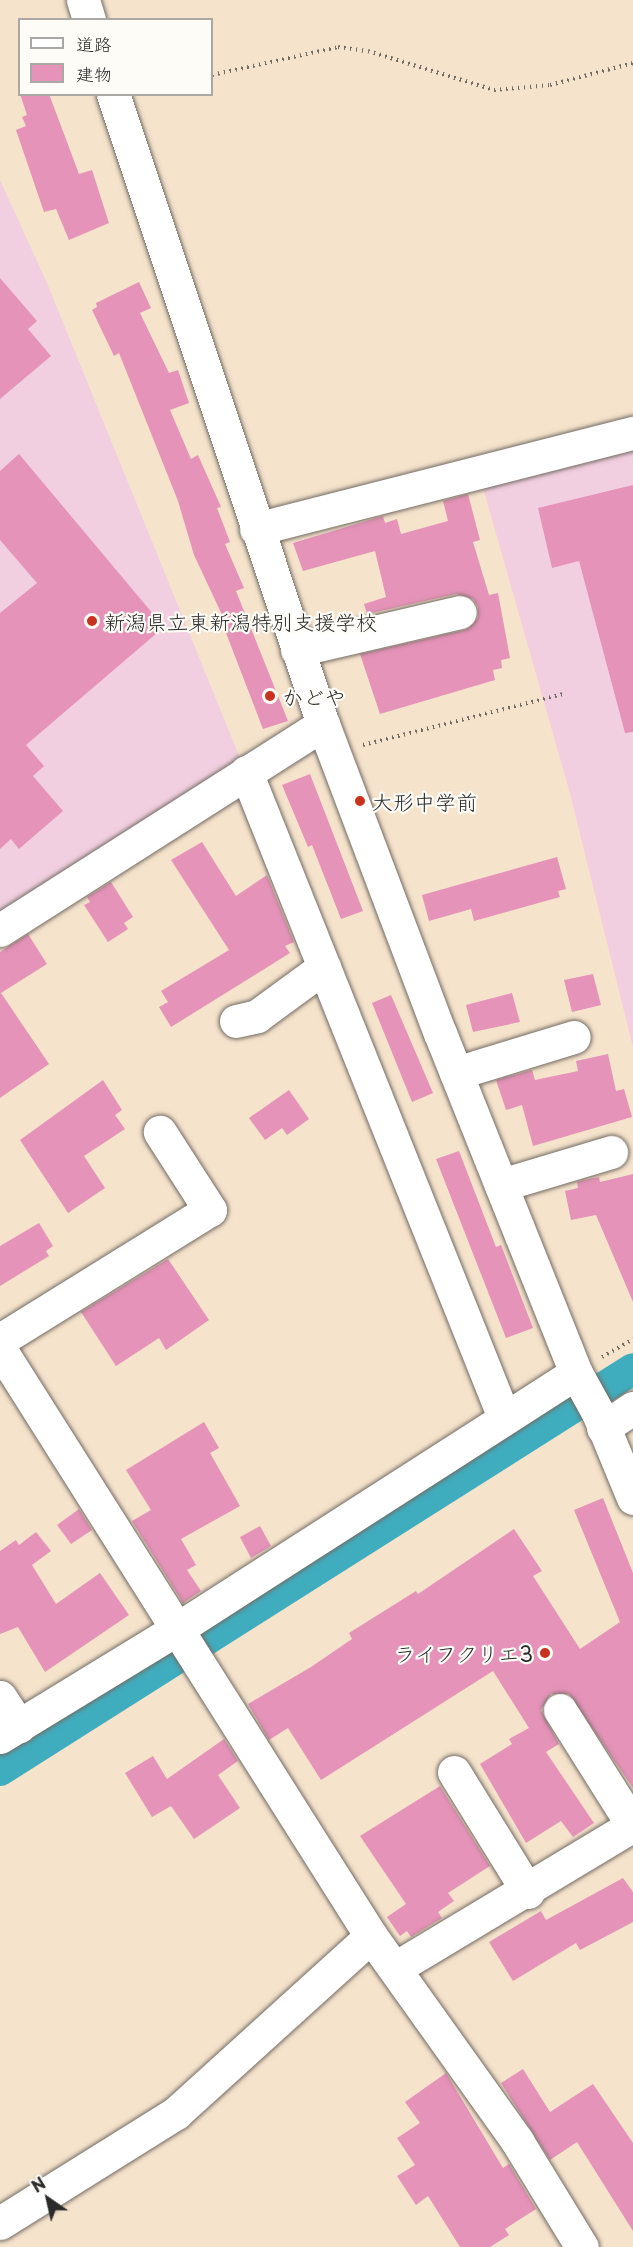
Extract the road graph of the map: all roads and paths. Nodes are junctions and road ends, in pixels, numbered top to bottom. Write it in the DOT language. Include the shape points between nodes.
graph roads {
  1 [pos="83,0"];
  2 [pos="88,18"];
  3 [pos="633,63"];
  4 [pos="213,75"];
  5 [pos="114,96"];
  6 [pos="633,433"];
  7 [pos="256,529"];
  8 [pos="460,612"];
  9 [pos="297,650"];
  10 [pos="563,694"];
  11 [pos="328,738"];
  12 [pos="246,772"];
  13 [pos="0,930"];
  14 [pos="324,967"];
  15 [pos="236,1021"];
  16 [pos="574,1037"];
  17 [pos="456,1073"];
  18 [pos="160,1132"];
  19 [pos="611,1152"];
  20 [pos="501,1185"];
  21 [pos="0,1340"];
  22 [pos="0,1349"];
  23 [pos="580,1378"];
  24 [pos="499,1405"];
  25 [pos="633,1408"];
  26 [pos="601,1421"];
  27 [pos="633,1498"];
  28 [pos="177,1629"];
  29 [pos="0,1696"];
  30 [pos="560,1710"];
  31 [pos="9,1732"];
  32 [pos="454,1772"];
  33 [pos="633,1826"];
  34 [pos="528,1892"];
  35 [pos="371,1936"];
  36 [pos="397,1967"];
  37 [pos="0,2223"];
  38 [pos="582,2247"];
  1 -- 2 [label="street"];
  3 -- 4 [label="path" via="550,85 494,90 368,51 338,47"];
  5 -- 7 [label="street"];
  6 -- 7 [label="street"];
  7 -- 9 [label="street"];
  8 -- 9 [label="street"];
  9 -- 11 [label="street"];
  10 -- 11 [label="path"];
  11 -- 12 [label="street"];
  11 -- 17 [label="street"];
  12 -- 13 [label="street"];
  12 -- 14 [label="street"];
  14 -- 15 [label="street" via="257,1016"];
  14 -- 24 [label="street"];
  16 -- 17 [label="street"];
  17 -- 20 [label="street"];
  18 -- 21 [label="street" via="210,1210"];
  19 -- 20 [label="street"];
  20 -- 23 [label="street"];
  22 -- 28 [label="street"];
  23 -- 26 [label="street"];
  23 -- 28 [label="street"];
  25 -- 26 [label="street"];
  26 -- 27 [label="street"];
  28 -- 31 [label="street"];
  28 -- 35 [label="street"];
  29 -- 31 [label="street"];
  30 -- 33 [label="street"];
  32 -- 34 [label="street"];
  33 -- 34 [label="street"];
  34 -- 36 [label="street"];
  35 -- 36 [label="street"];
  35 -- 37 [label="street" via="176,2113"];
  36 -- 38 [label="street" via="517,2141"];
}
